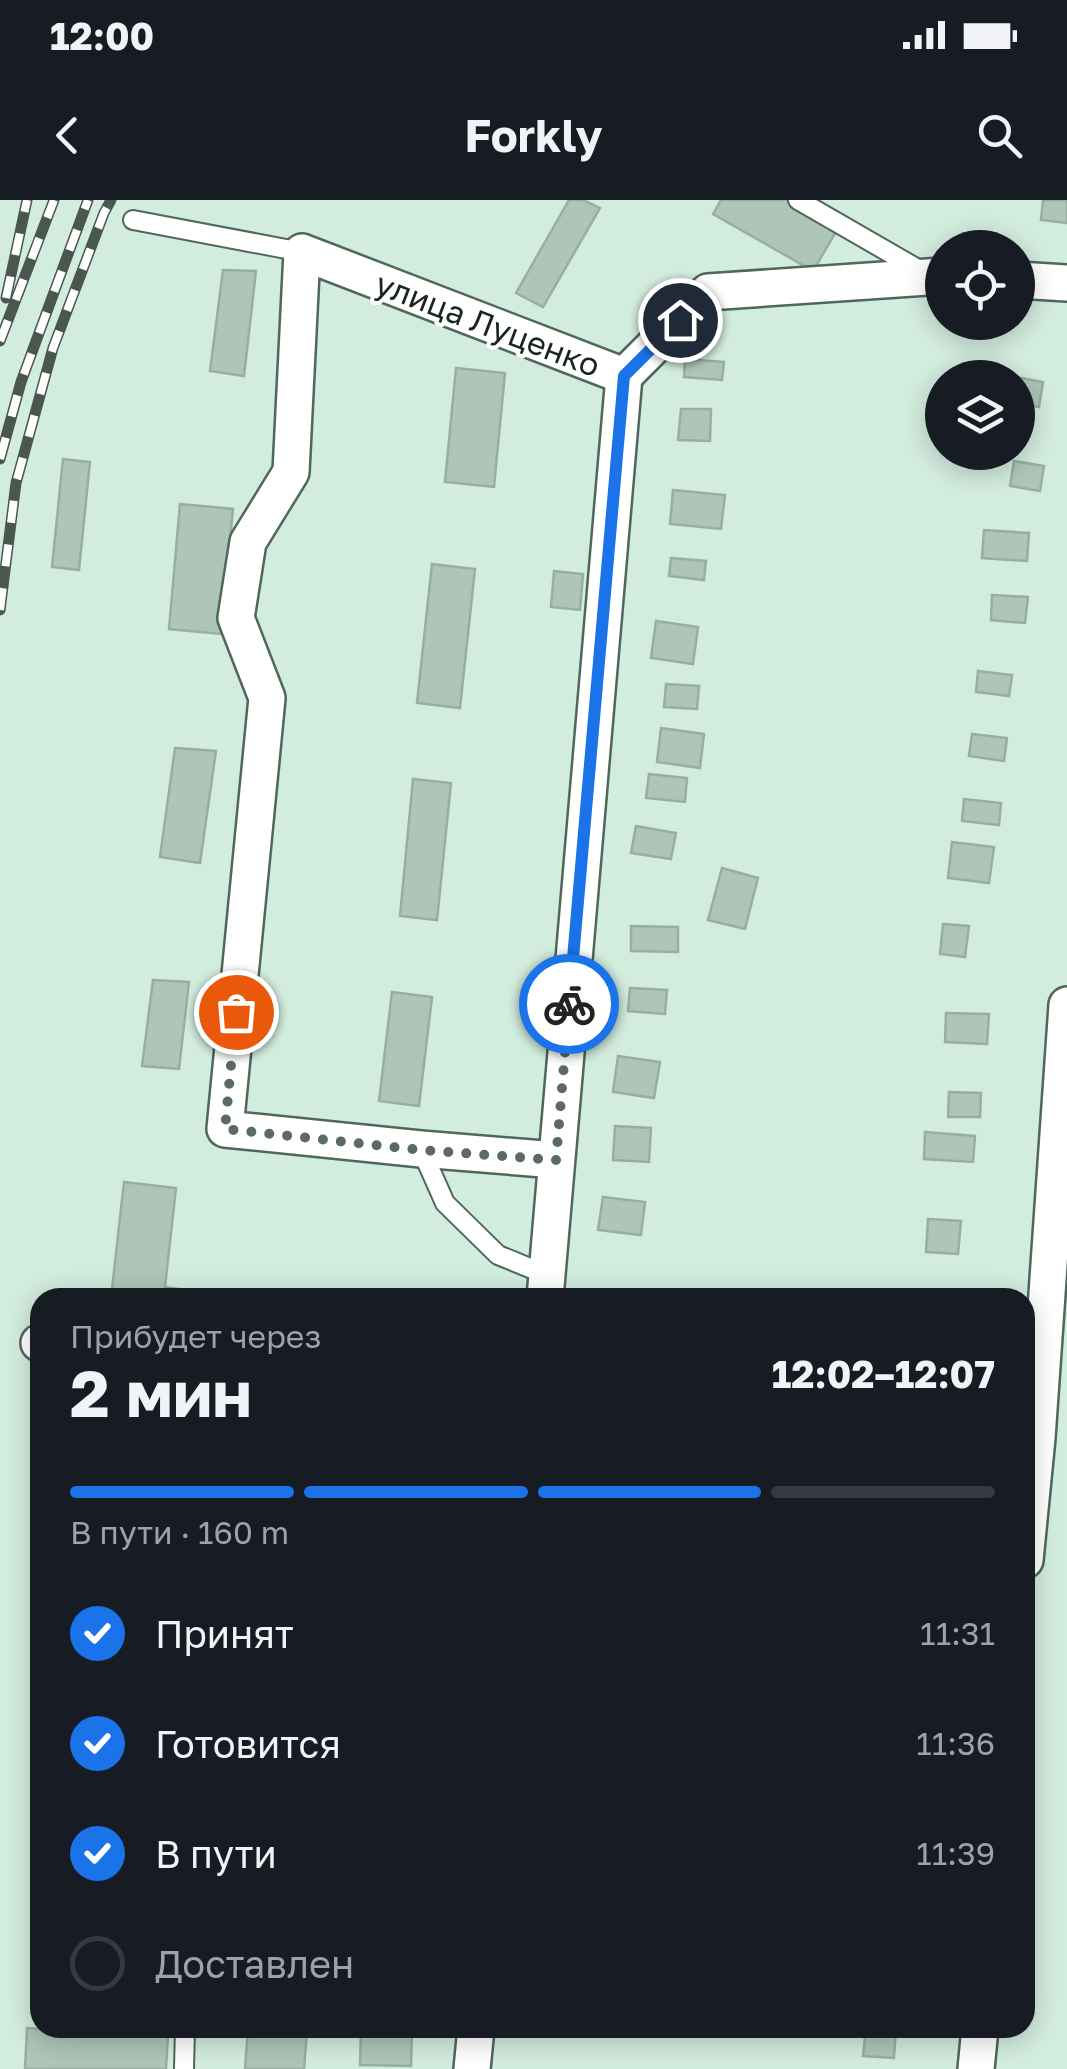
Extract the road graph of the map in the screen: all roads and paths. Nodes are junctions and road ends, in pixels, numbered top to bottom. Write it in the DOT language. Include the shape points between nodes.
graph roads {
  1 [pos="798,200"];
  2 [pos="133,220"];
  3 [pos="302,252"];
  4 [pos="925,270"];
  5 [pos="925,277"];
  6 [pos="1035,281"];
  7 [pos="1067,283"];
  8 [pos="624,376"];
  9 [pos="1067,1005"];
  10 [pos="1064,1080"];
  11 [pos="421,1150"];
  12 [pos="556,1160"];
  13 [pos="1061,1176"];
  14 [pos="546,1286"];
  15 [pos="1035,1402"];
  16 [pos="185,2038"];
  17 [pos="475,2038"];
  18 [pos="979,2038"];
  19 [pos="184,2069"];
  20 [pos="472,2069"];
  21 [pos="976,2069"];
  1 -- 4 [label="lane"];
  2 -- 3 [label="lane"];
  3 -- 8 [label="street, улица Луценко"];
  3 -- 11 [label="street" via="291,472 248,542 236,618 267,698 225,1129"];
  5 -- 8 [label="street, улица Луценко" via="708,292"];
  6 -- 7 [label="street"];
  8 -- 12 [label="street"];
  9 -- 10 [label="street"];
  10 -- 13 [label="street"];
  11 -- 12 [label="street"];
  11 -- 14 [label="lane" via="445,1203 498,1255"];
  12 -- 14 [label="street"];
  13 -- 15 [label="street"];
  16 -- 19 [label="lane"];
  17 -- 20 [label="street"];
  18 -- 21 [label="street"];
}
